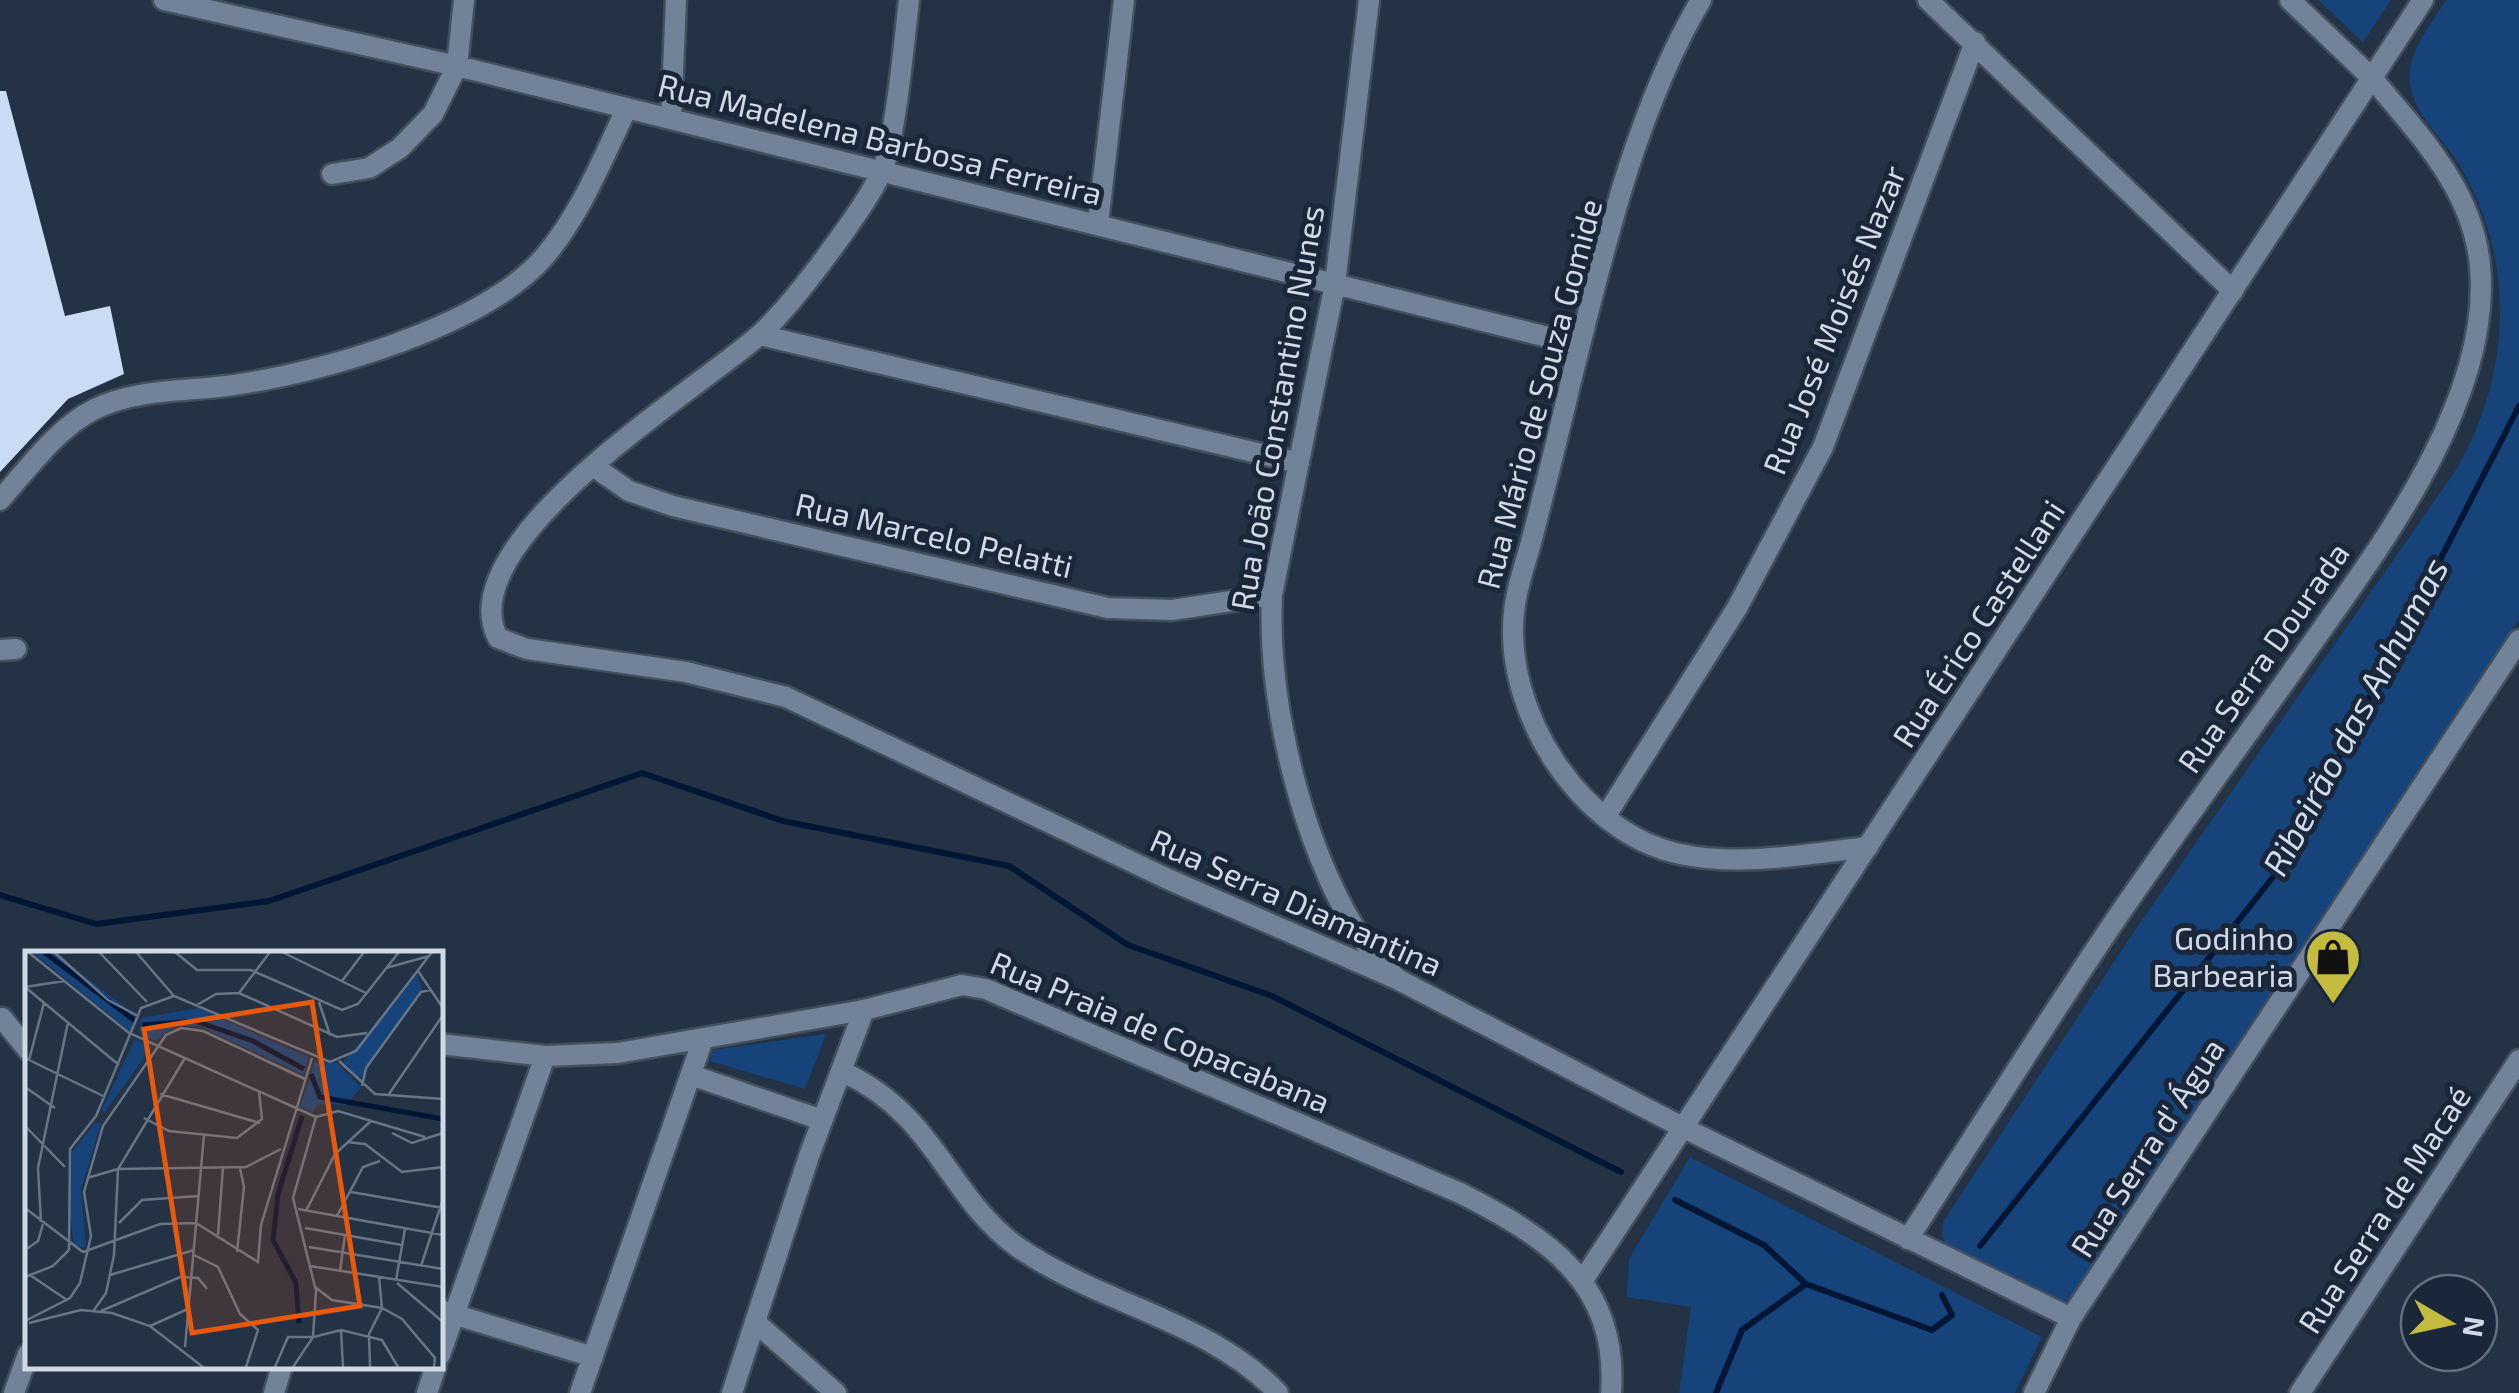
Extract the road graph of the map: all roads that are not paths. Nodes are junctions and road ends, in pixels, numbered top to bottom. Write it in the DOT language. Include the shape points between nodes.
graph roads {
  1 [pos="164,0"];
  2 [pos="464,0"];
  3 [pos="676,0"];
  4 [pos="909,0"];
  5 [pos="1124,0"];
  6 [pos="1369,0"];
  7 [pos="1701,0"];
  8 [pos="1928,0"];
  9 [pos="2290,0"];
  10 [pos="2423,0"];
  11 [pos="203,5"];
  12 [pos="1975,42"];
  13 [pos="457,66"];
  14 [pos="2373,80"];
  15 [pos="626,110"];
  16 [pos="671,119"];
  17 [pos="882,171"];
  18 [pos="332,174"];
  19 [pos="1098,223"];
  20 [pos="1334,284"];
  21 [pos="2234,290"];
  22 [pos="760,335"];
  23 [pos="1580,345"];
  24 [pos="1299,463"];
  25 [pos="593,466"];
  26 [pos="0,500"];
  27 [pos="1272,594"];
  28 [pos="2519,640"];
  29 [pos="1606,814"];
  30 [pos="1868,846"];
  31 [pos="1397,979"];
  32 [pos="864,1010"];
  33 [pos="1,1018"];
  34 [pos="25,1025"];
  35 [pos="702,1042"];
  36 [pos="442,1044"];
  37 [pos="25,1046"];
  38 [pos="545,1056"];
  39 [pos="2519,1060"];
  40 [pos="843,1072"];
  41 [pos="691,1074"];
  42 [pos="822,1120"];
  43 [pos="1684,1128"];
  44 [pos="1908,1239"];
  45 [pos="1583,1280"];
  46 [pos="447,1312"];
  47 [pos="2071,1318"];
  48 [pos="755,1322"];
  49 [pos="442,1343"];
  50 [pos="593,1357"];
  51 [pos="25,1362"];
  52 [pos="281,1368"];
  53 [pos="435,1368"];
  54 [pos="14,1393"];
  55 [pos="274,1393"];
  56 [pos="427,1393"];
  57 [pos="580,1393"];
  58 [pos="732,1393"];
  59 [pos="836,1393"];
  60 [pos="1278,1393"];
  61 [pos="1611,1393"];
  62 [pos="2034,1393"];
  63 [pos="2300,1393"];
  1 -- 11 [label="street, Rua Madelena Barbosa Ferreira"];
  2 -- 13 [label="street"];
  3 -- 16 [label="street"];
  4 -- 17 [label="street"];
  5 -- 19 [label="street"];
  6 -- 20 [label="street, Rua João Constantino Nunes"];
  7 -- 23 [label="street, Rua Mário de Souza Gomide" via="1642,128"];
  8 -- 12 [label="street"];
  9 -- 14 [label="street, Rua Serra Dourada"];
  10 -- 14 [label="street, Rua Érico Castellani"];
  11 -- 13 [label="street, Rua Madelena Barbosa Ferreira"];
  12 -- 21 [label="street"];
  12 -- 29 [label="street, Rua José Moisés Nazar" via="1823,447 1736,608"];
  13 -- 15 [label="street, Rua Madelena Barbosa Ferreira"];
  13 -- 18 [label="street" via="434,114 400,148 369,168"];
  14 -- 21 [label="street, Rua Érico Castellani"];
  14 -- 44 [label="street, Rua Serra Dourada" via="2444,166 2474,232 2479,301 2458,396 2378,548 2118,917"];
  15 -- 16 [label="street, Rua Madelena Barbosa Ferreira"];
  15 -- 26 [label="street" via="583,201 544,256 501,296 387,346 236,385 129,396 89,412"];
  16 -- 17 [label="street, Rua Madelena Barbosa Ferreira"];
  17 -- 19 [label="street, Rua Madelena Barbosa Ferreira"];
  17 -- 22 [label="street" via="848,226"];
  19 -- 20 [label="street, Rua Madelena Barbosa Ferreira"];
  20 -- 23 [label="street, Rua Madelena Barbosa Ferreira"];
  20 -- 24 [label="street, Rua João Constantino Nunes"];
  21 -- 30 [label="street, Rua Érico Castellani"];
  22 -- 24 [label="street"];
  22 -- 25 [label="street"];
  23 -- 29 [label="street, Rua Mário de Souza Gomide" via="1514,613 1519,680 1533,724 1577,792"];
  24 -- 27 [label="street, Rua João Constantino Nunes"];
  25 -- 27 [label="street, Rua Marcelo Pelatti" via="629,491 673,506 1108,608 1172,610"];
  25 -- 31 [label="street, Rua Serra Diamantina" via="522,536 500,570 489,608 505,643 686,672 786,697 1170,880"];
  27 -- 31 [label="street, Rua João Constantino Nunes" via="1270,645 1305,808 1331,882 1359,935"];
  28 -- 47 [label="street, Rua Serra d' Água"];
  29 -- 30 [label="street, Rua Mário de Souza Gomide" via="1678,854 1730,860"];
  30 -- 43 [label="street, Rua Érico Castellani"];
  31 -- 43 [label="street, Rua Serra Diamantina"];
  32 -- 35 [label="street, Rua Praia de Copacabana"];
  32 -- 40 [label="street"];
  32 -- 45 [label="street, Rua Praia de Copacabana" via="962,984 986,989 1460,1192 1558,1251"];
  33 -- 34 [label="street"];
  33 -- 37 [label="street"];
  35 -- 38 [label="street, Rua Praia de Copacabana"];
  35 -- 41 [label="street"];
  36 -- 38 [label="street, Rua Praia de Copacabana"];
  38 -- 46 [label="street"];
  39 -- 63 [label="street, Rua Serra de Macaé"];
  40 -- 42 [label="street"];
  40 -- 60 [label="street" via="876,1088 921,1128 986,1217 1016,1245 1060,1274 1234,1356"];
  41 -- 42 [label="street"];
  41 -- 50 [label="street"];
  42 -- 48 [label="street"];
  43 -- 44 [label="street, Rua Serra Diamantina"];
  43 -- 45 [label="street, Rua Érico Castellani"];
  44 -- 47 [label="street, Rua Serra Diamantina"];
  45 -- 61 [label="street, Rua Praia de Copacabana" via="1602,1318 1613,1364"];
  46 -- 49 [label="street"];
  46 -- 50 [label="street"];
  47 -- 62 [label="street, Rua Serra d' Água"];
  48 -- 58 [label="street"];
  48 -- 59 [label="street"];
  50 -- 57 [label="street"];
  51 -- 54 [label="street"];
  52 -- 55 [label="street"];
  53 -- 56 [label="street"];
}
